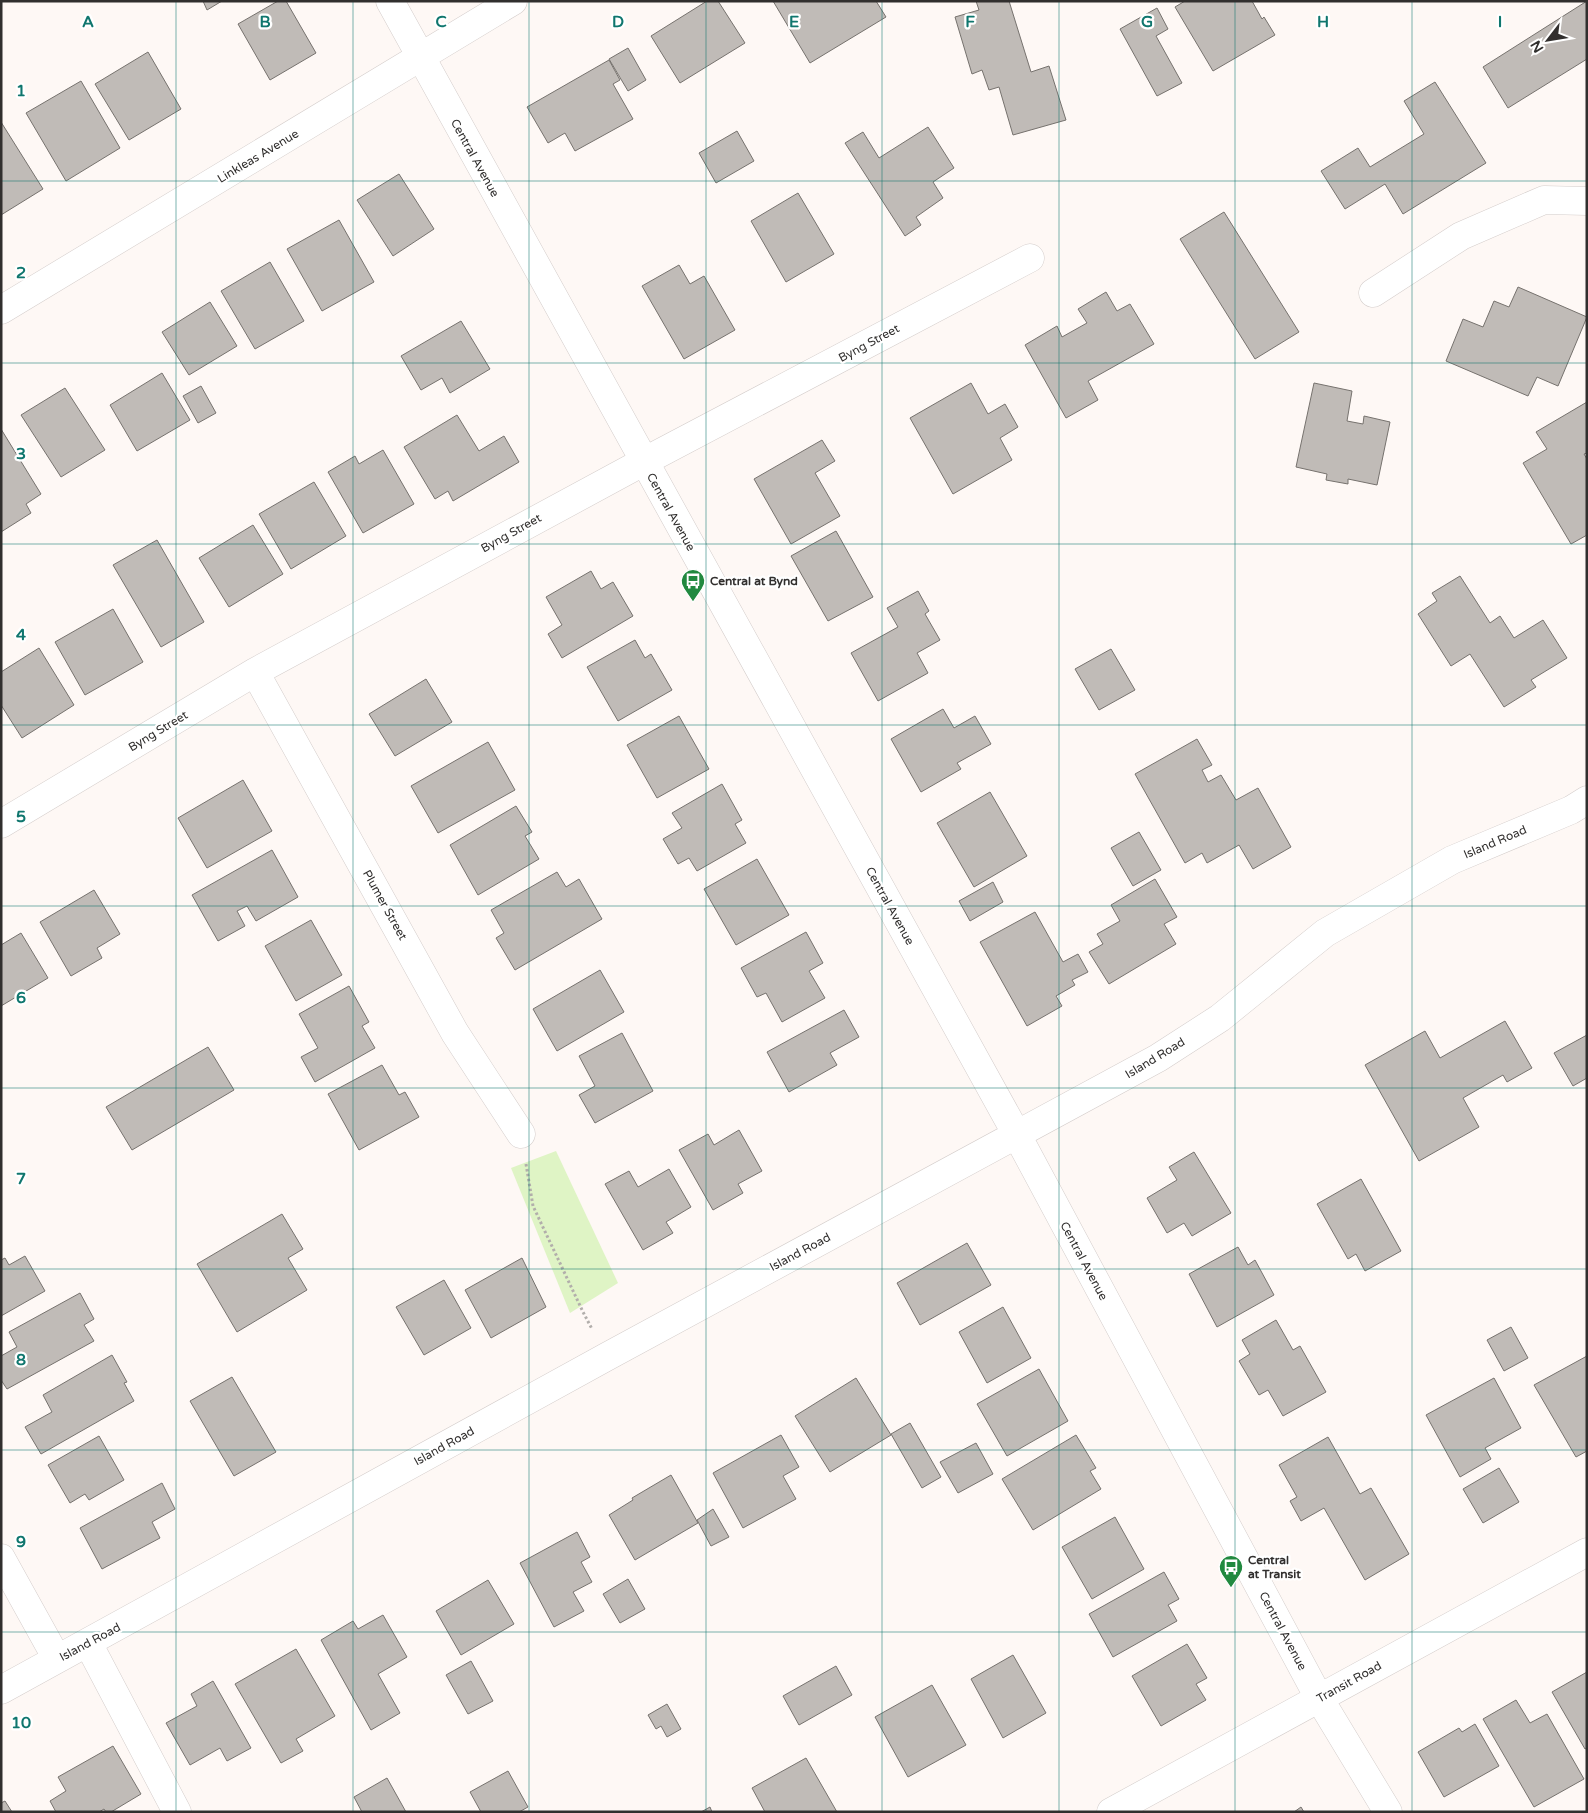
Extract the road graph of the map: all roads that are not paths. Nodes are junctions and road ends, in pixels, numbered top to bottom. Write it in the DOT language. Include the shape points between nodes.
graph roads {
  1 [pos="390,1"];
  2 [pos="514,1"];
  3 [pos="420,59"];
  4 [pos="1586,202"];
  5 [pos="1030,258"];
  6 [pos="1373,293"];
  7 [pos="1,310"];
  8 [pos="643,462"];
  9 [pos="255,672"];
  10 [pos="1587,800"];
  11 [pos="1,824"];
  12 [pos="520,1134"];
  13 [pos="1016,1135"];
  14 [pos="1587,1552"];
  15 [pos="1,1558"];
  16 [pos="88,1643"];
  17 [pos="57,1659"];
  18 [pos="1,1690"];
  19 [pos="1319,1698"];
  20 [pos="177,1812"];
  21 [pos="1111,1812"];
  22 [pos="1388,1812"];
  1 -- 3 [label="street, Central Avenue"];
  2 -- 3 [label="street, Linkleas Avenue"];
  3 -- 7 [label="street, Linkleas Avenue"];
  3 -- 8 [label="street, Central Avenue"];
  4 -- 6 [label="street" via="1544,200 1461,236"];
  5 -- 8 [label="street, Byng Street"];
  8 -- 9 [label="street, Byng Street"];
  8 -- 13 [label="street, Central Avenue"];
  9 -- 11 [label="street, Byng Street"];
  9 -- 12 [label="street, Plumer Street" via="456,1033"];
  10 -- 13 [label="street, Island Road" via="1571,810 1452,860 1325,933 1205,1028 1158,1058"];
  13 -- 16 [label="street, Island Road"];
  13 -- 19 [label="street, Central Avenue"];
  14 -- 19 [label="street, Transit Road"];
  15 -- 17 [label="street"];
  16 -- 17 [label="street, Island Road"];
  16 -- 20 [label="street"];
  17 -- 18 [label="street, Island Road"];
  19 -- 21 [label="street, Transit Road"];
  19 -- 22 [label="street, Central Avenue"];
}
